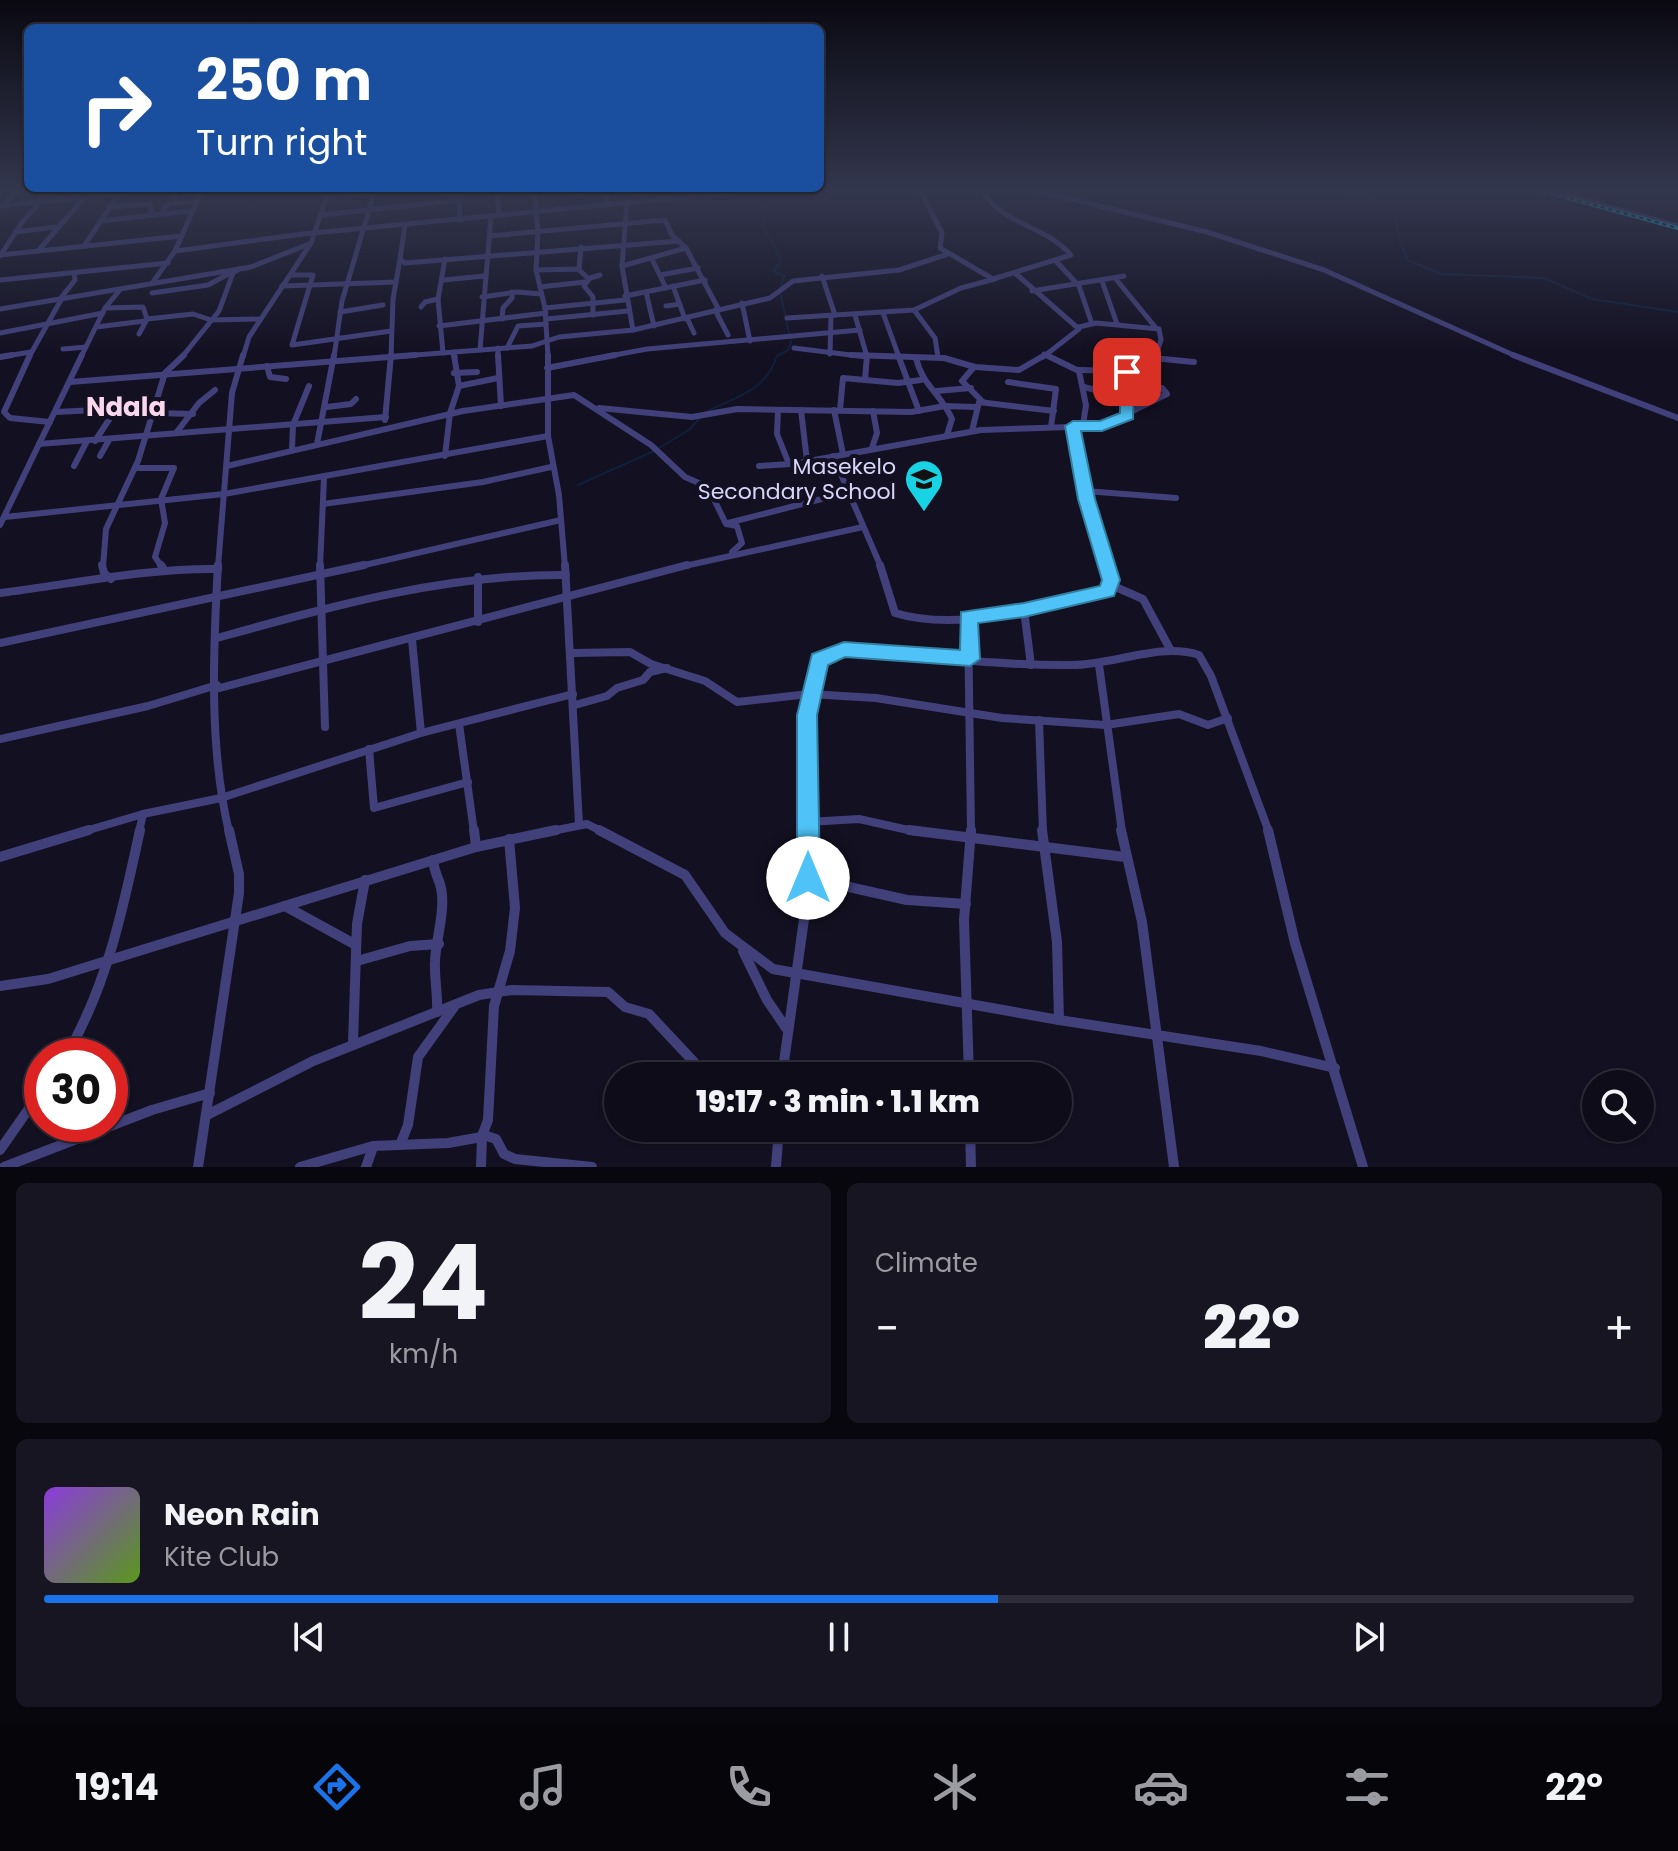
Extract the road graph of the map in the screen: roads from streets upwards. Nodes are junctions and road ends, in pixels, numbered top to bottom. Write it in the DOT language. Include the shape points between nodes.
graph roads {
  1 [pos="42,244"];
  2 [pos="99,244"];
  3 [pos="178,244"];
  4 [pos="229,244"];
  5 [pos="308,244"];
  6 [pos="310,244"];
  7 [pos="360,244"];
  8 [pos="403,244"];
  9 [pos="489,244"];
  10 [pos="537,244"];
  11 [pos="606,244"];
  12 [pos="621,244"];
  13 [pos="682,244"];
  14 [pos="941,244"];
  15 [pos="1061,244"];
  16 [pos="1244,244"];
  17 [pos="84,246"];
  18 [pos="581,247"];
  19 [pos="686,248"];
  20 [pos="38,251"];
  21 [pos="175,251"];
  22 [pos="1,252"];
  23 [pos="537,252"];
  24 [pos="948,254"];
  25 [pos="286,256"];
  26 [pos="487,256"];
  27 [pos="303,257"];
  28 [pos="445,259"];
  29 [pos="652,259"];
  30 [pos="1055,260"];
  31 [pos="168,263"];
  32 [pos="401,263"];
  33 [pos="622,266"];
  34 [pos="698,268"];
  35 [pos="579,269"];
  36 [pos="234,270"];
  37 [pos="536,270"];
  38 [pos="74,273"];
  39 [pos="1015,273"];
  40 [pos="291,275"];
  41 [pos="600,275"];
  42 [pos="660,275"];
  43 [pos="484,276"];
  44 [pos="822,276"];
  45 [pos="1124,276"];
  46 [pos="1115,278"];
  47 [pos="995,279"];
  48 [pos="0,280"];
  49 [pos="443,280"];
  50 [pos="705,280"];
  51 [pos="587,281"];
  52 [pos="1102,281"];
  53 [pos="396,282"];
  54 [pos="149,284"];
  55 [pos="348,284"];
  56 [pos="282,286"];
  57 [pos="673,286"];
  58 [pos="1079,286"];
  59 [pos="309,287"];
  60 [pos="666,288"];
  61 [pos="121,289"];
  62 [pos="541,291"];
  63 [pos="1032,291"];
  64 [pos="512,292"];
  65 [pos="646,292"];
  66 [pos="152,293"];
  67 [pos="482,297"];
  68 [pos="625,298"];
  69 [pos="61,299"];
  70 [pos="438,299"];
  71 [pos="594,303"];
  72 [pos="742,303"];
  73 [pos="680,304"];
  74 [pos="383,305"];
  75 [pos="666,306"];
  76 [pos="143,307"];
  77 [pos="421,307"];
  78 [pos="0,309"];
  79 [pos="717,310"];
  80 [pos="914,310"];
  81 [pos="104,311"];
  82 [pos="628,311"];
  83 [pos="340,312"];
  84 [pos="883,313"];
  85 [pos="545,314"];
  86 [pos="593,315"];
  87 [pos="833,315"];
  88 [pos="855,315"];
  89 [pos="787,318"];
  90 [pos="261,319"];
  91 [pos="502,319"];
  92 [pos="686,319"];
  93 [pos="146,320"];
  94 [pos="212,320"];
  95 [pos="390,322"];
  96 [pos="484,322"];
  97 [pos="49,323"];
  98 [pos="1092,324"];
  99 [pos="1117,324"];
  100 [pos="439,326"];
  101 [pos="654,326"];
  102 [pos="96,327"];
  103 [pos="1079,327"];
  104 [pos="1156,328"];
  105 [pos="633,330"];
  106 [pos="860,330"];
  107 [pos="391,331"];
  108 [pos="830,332"];
  109 [pos="0,333"];
  110 [pos="375,333"];
  111 [pos="694,333"];
  112 [pos="139,334"];
  113 [pos="728,335"];
  114 [pos="336,338"];
  115 [pos="547,340"];
  116 [pos="750,341"];
  117 [pos="532,346"];
  118 [pos="86,347"];
  119 [pos="498,348"];
  120 [pos="507,348"];
  121 [pos="794,348"];
  122 [pos="63,349"];
  123 [pos="547,349"];
  124 [pos="480,350"];
  125 [pos="31,352"];
  126 [pos="454,352"];
  127 [pos="443,353"];
  128 [pos="830,354"];
  129 [pos="1044,354"];
  130 [pos="0,357"];
  131 [pos="392,357"];
  132 [pos="867,357"];
  133 [pos="900,357"];
  134 [pos="916,358"];
  135 [pos="938,358"];
  136 [pos="1153,358"];
  137 [pos="331,361"];
  138 [pos="1194,362"];
  139 [pos="267,366"];
  140 [pos="974,367"];
  141 [pos="547,368"];
  142 [pos="238,370"];
  143 [pos="1078,370"];
  144 [pos="1126,371"];
  145 [pos="477,372"];
  146 [pos="165,373"];
  147 [pos="454,373"];
  148 [pos="498,378"];
  149 [pos="286,379"];
  150 [pos="865,380"];
  151 [pos="921,380"];
  152 [pos="907,381"];
  153 [pos="70,382"];
  154 [pos="1008,382"];
  155 [pos="1127,384"];
  156 [pos="309,386"];
  157 [pos="459,386"];
  158 [pos="1084,387"];
  159 [pos="972,388"];
  160 [pos="215,390"];
  161 [pos="937,391"];
  162 [pos="549,398"];
  163 [pos="1126,398"];
  164 [pos="356,399"];
  165 [pos="983,402"];
  166 [pos="501,406"];
  167 [pos="945,406"];
  168 [pos="327,407"];
  169 [pos="593,407"];
  170 [pos="975,407"];
  171 [pos="778,410"];
  172 [pos="801,410"];
  173 [pos="837,410"];
  174 [pos="873,411"];
  175 [pos="919,411"];
  176 [pos="1054,411"];
  177 [pos="2,412"];
  178 [pos="56,412"];
  179 [pos="155,413"];
  180 [pos="450,413"];
  181 [pos="193,414"];
  182 [pos="1128,416"];
  183 [pos="386,417"];
  184 [pos="1678,418"];
  185 [pos="323,421"];
  186 [pos="50,422"];
  187 [pos="293,425"];
  188 [pos="1083,425"];
  189 [pos="1073,426"];
  190 [pos="1051,427"];
  191 [pos="381,430"];
  192 [pos="229,431"];
  193 [pos="972,431"];
  194 [pos="174,434"];
  195 [pos="947,435"];
  196 [pos="548,436"];
  197 [pos="143,438"];
  198 [pos="109,440"];
  199 [pos="91,441"];
  200 [pos="77,442"];
  201 [pos="317,444"];
  202 [pos="37,447"];
  203 [pos="872,448"];
  204 [pos="292,449"];
  205 [pos="79,451"];
  206 [pos="843,454"];
  207 [pos="100,456"];
  208 [pos="445,456"];
  209 [pos="833,456"];
  210 [pos="807,461"];
  211 [pos="789,464"];
  212 [pos="74,466"];
  213 [pos="227,466"];
  214 [pos="759,466"];
  215 [pos="551,467"];
  216 [pos="135,468"];
  217 [pos="324,478"];
  218 [pos="1085,491"];
  219 [pos="849,492"];
  220 [pos="224,494"];
  221 [pos="1176,498"];
  222 [pos="161,499"];
  223 [pos="117,503"];
  224 [pos="323,504"];
  225 [pos="5,517"];
  226 [pos="561,520"];
  227 [pos="726,524"];
  228 [pos="0,525"];
  229 [pos="863,527"];
  230 [pos="731,553"];
  231 [pos="163,568"];
  232 [pos="218,569"];
  233 [pos="320,573"];
  234 [pos="566,575"];
  235 [pos="478,577"];
  236 [pos="111,579"];
  237 [pos="1111,585"];
  238 [pos="0,593"];
  239 [pos="218,598"];
  240 [pos="567,600"];
  241 [pos="1024,610"];
  242 [pos="322,611"];
  243 [pos="968,617"];
  244 [pos="478,622"];
  245 [pos="217,638"];
  246 [pos="412,640"];
  247 [pos="0,643"];
  248 [pos="1170,649"];
  249 [pos="572,653"];
  250 [pos="970,659"];
  251 [pos="324,660"];
  252 [pos="1031,665"];
  253 [pos="1099,665"];
  254 [pos="669,668"];
  255 [pos="217,687"];
  256 [pos="573,694"];
  257 [pos="809,694"];
  258 [pos="575,705"];
  259 [pos="969,712"];
  260 [pos="1228,718"];
  261 [pos="1039,720"];
  262 [pos="459,724"];
  263 [pos="1106,725"];
  264 [pos="325,727"];
  265 [pos="421,733"];
  266 [pos="0,739"];
  267 [pos="369,749"];
  268 [pos="468,782"];
  269 [pos="221,798"];
  270 [pos="143,814"];
  271 [pos="808,822"];
  272 [pos="579,824"];
  273 [pos="972,837"];
  274 [pos="509,839"];
  275 [pos="476,847"];
  276 [pos="1043,847"];
  277 [pos="0,857"];
  278 [pos="1125,857"];
  279 [pos="433,860"];
  280 [pos="365,880"];
  281 [pos="808,888"];
  282 [pos="966,904"];
  283 [pos="284,906"];
  284 [pos="237,923"];
  285 [pos="439,944"];
  286 [pos="356,945"];
  287 [pos="742,949"];
  288 [pos="110,958"];
  289 [pos="357,961"];
  290 [pos="795,975"];
  291 [pos="0,986"];
  292 [pos="497,991"];
  293 [pos="966,1003"];
  294 [pos="455,1005"];
  295 [pos="437,1012"];
  296 [pos="1059,1020"];
  297 [pos="786,1028"];
  298 [pos="1156,1032"];
  299 [pos="76,1038"];
  300 [pos="353,1043"];
  301 [pos="694,1062"];
  302 [pos="783,1062"];
  303 [pos="968,1062"];
  304 [pos="1335,1068"];
  305 [pos="210,1093"];
  306 [pos="207,1115"];
  307 [pos="24,1116"];
  308 [pos="482,1136"];
  309 [pos="777,1142"];
  310 [pos="970,1142"];
  311 [pos="400,1145"];
  312 [pos="373,1146"];
  313 [pos="0,1150"];
  314 [pos="4,1167"];
  315 [pos="198,1167"];
  316 [pos="300,1167"];
  317 [pos="366,1167"];
  318 [pos="481,1167"];
  319 [pos="592,1167"];
  320 [pos="776,1167"];
  321 [pos="971,1167"];
  322 [pos="1174,1167"];
  323 [pos="1363,1167"];
  1 -- 20 [label="street"];
  2 -- 17 [label="street"];
  3 -- 21 [label="street"];
  4 -- 21 [label="street"];
  5 -- 25 [label="street"];
  6 -- 27 [label="street"];
  7 -- 55 [label="street"];
  8 -- 32 [label="street"];
  9 -- 26 [label="street"];
  10 -- 23 [label="street"];
  11 -- 18 [label="street"];
  12 -- 33 [label="street"];
  13 -- 19 [label="street"];
  14 -- 24 [label="street"];
  15 -- 30 [label="street" via="1071,255"];
  16 -- 184 [label="street" via="1324,270 1484,344"];
  17 -- 20 [label="street"];
  18 -- 23 [label="street"];
  18 -- 35 [label="street"];
  19 -- 29 [label="street"];
  19 -- 34 [label="street"];
  20 -- 22 [label="street"];
  21 -- 31 [label="street"];
  23 -- 26 [label="street"];
  23 -- 37 [label="street"];
  24 -- 44 [label="street" via="899,270"];
  24 -- 47 [label="street"];
  25 -- 27 [label="street"];
  25 -- 36 [label="street"];
  26 -- 28 [label="street"];
  26 -- 43 [label="street"];
  27 -- 40 [label="street"];
  28 -- 32 [label="street"];
  28 -- 49 [label="street"];
  29 -- 33 [label="street"];
  29 -- 42 [label="street"];
  30 -- 39 [label="street"];
  30 -- 58 [label="street"];
  31 -- 38 [label="street"];
  31 -- 54 [label="street"];
  32 -- 53 [label="street"];
  33 -- 68 [label="street"];
  34 -- 42 [label="street"];
  34 -- 50 [label="street"];
  35 -- 37 [label="street"];
  35 -- 51 [label="street"];
  36 -- 54 [label="street"];
  36 -- 66 [label="street" via="208,285"];
  36 -- 94 [label="street"];
  37 -- 62 [label="street"];
  38 -- 48 [label="street"];
  38 -- 69 [label="street" via="75,280"];
  39 -- 47 [label="street"];
  39 -- 63 [label="street"];
  40 -- 56 [label="street"];
  40 -- 59 [label="street" via="312,274"];
  41 -- 51 [label="street"];
  42 -- 60 [label="street"];
  43 -- 49 [label="street"];
  43 -- 67 [label="street"];
  44 -- 72 [label="street" via="793,281 770,298"];
  44 -- 87 [label="street"];
  45 -- 46 [label="street"];
  46 -- 52 [label="street"];
  46 -- 104 [label="street"];
  47 -- 80 [label="street"];
  49 -- 70 [label="street"];
  50 -- 57 [label="street"];
  50 -- 79 [label="street"];
  51 -- 62 [label="street"];
  51 -- 71 [label="street"];
  52 -- 58 [label="street"];
  52 -- 99 [label="street"];
  53 -- 55 [label="street"];
  53 -- 95 [label="street"];
  54 -- 61 [label="street"];
  54 -- 66 [label="street"];
  55 -- 59 [label="street"];
  55 -- 83 [label="street"];
  56 -- 59 [label="street"];
  56 -- 90 [label="street"];
  57 -- 60 [label="street"];
  57 -- 73 [label="street"];
  58 -- 63 [label="street"];
  58 -- 98 [label="street"];
  59 -- 114 [label="street" via="290,344"];
  60 -- 65 [label="street"];
  61 -- 69 [label="street"];
  61 -- 81 [label="street"];
  62 -- 64 [label="street"];
  62 -- 85 [label="street"];
  63 -- 103 [label="street"];
  64 -- 67 [label="street"];
  64 -- 91 [label="street"];
  65 -- 68 [label="street"];
  65 -- 101 [label="street"];
  66 -- 76 [label="street"];
  67 -- 96 [label="street"];
  68 -- 71 [label="street"];
  68 -- 82 [label="street"];
  69 -- 78 [label="street"];
  69 -- 97 [label="street"];
  70 -- 77 [label="street"];
  70 -- 100 [label="street"];
  71 -- 85 [label="street"];
  71 -- 86 [label="street"];
  72 -- 79 [label="street"];
  72 -- 116 [label="street"];
  73 -- 75 [label="street"];
  73 -- 92 [label="street"];
  74 -- 83 [label="street"];
  76 -- 81 [label="street"];
  76 -- 93 [label="street"];
  79 -- 92 [label="street"];
  79 -- 113 [label="street"];
  80 -- 84 [label="street"];
  80 -- 135 [label="street" via="929,326"];
  81 -- 97 [label="street"];
  81 -- 102 [label="street"];
  82 -- 86 [label="street"];
  82 -- 105 [label="street"];
  83 -- 114 [label="street"];
  84 -- 88 [label="street"];
  84 -- 133 [label="street"];
  85 -- 86 [label="street"];
  85 -- 91 [label="street"];
  85 -- 115 [label="street"];
  85 -- 120 [label="street" via="518,326"];
  87 -- 88 [label="street"];
  87 -- 89 [label="street"];
  87 -- 108 [label="street"];
  88 -- 106 [label="street"];
  90 -- 94 [label="street"];
  90 -- 142 [label="street"];
  91 -- 96 [label="street"];
  92 -- 101 [label="street"];
  92 -- 111 [label="street"];
  93 -- 94 [label="street" via="193,314"];
  93 -- 102 [label="street"];
  93 -- 112 [label="street"];
  94 -- 146 [label="street"];
  95 -- 107 [label="street"];
  95 -- 110 [label="street"];
  96 -- 100 [label="street"];
  96 -- 124 [label="street"];
  97 -- 109 [label="street"];
  97 -- 125 [label="street"];
  98 -- 99 [label="street"];
  98 -- 103 [label="street"];
  99 -- 104 [label="street"];
  100 -- 127 [label="street"];
  101 -- 105 [label="street"];
  102 -- 118 [label="street"];
  103 -- 129 [label="street"];
  104 -- 136 [label="street" via="1161,340"];
  105 -- 115 [label="street"];
  106 -- 108 [label="street"];
  106 -- 132 [label="street"];
  107 -- 110 [label="street"];
  107 -- 131 [label="street"];
  108 -- 116 [label="street"];
  108 -- 128 [label="street"];
  110 -- 114 [label="street"];
  114 -- 137 [label="street"];
  115 -- 117 [label="street"];
  115 -- 123 [label="street"];
  116 -- 141 [label="street" via="647,349"];
  117 -- 120 [label="street"];
  117 -- 123 [label="street"];
  118 -- 122 [label="street"];
  118 -- 153 [label="street"];
  119 -- 120 [label="street"];
  119 -- 124 [label="street"];
  119 -- 148 [label="street"];
  121 -- 128 [label="street"];
  123 -- 141 [label="street"];
  124 -- 126 [label="street"];
  125 -- 130 [label="street"];
  125 -- 177 [label="street"];
  126 -- 127 [label="street"];
  126 -- 147 [label="street"];
  127 -- 131 [label="street"];
  128 -- 132 [label="street"];
  129 -- 140 [label="street" via="1023,369"];
  129 -- 143 [label="street"];
  131 -- 137 [label="street"];
  131 -- 183 [label="street"];
  132 -- 133 [label="street"];
  132 -- 150 [label="street"];
  133 -- 134 [label="street"];
  133 -- 152 [label="street"];
  134 -- 135 [label="street"];
  134 -- 151 [label="street"];
  135 -- 140 [label="street"];
  136 -- 138 [label="street"];
  136 -- 144 [label="street"];
  137 -- 139 [label="street"];
  137 -- 168 [label="street"];
  139 -- 142 [label="street"];
  139 -- 149 [label="street" via="269,376"];
  140 -- 159 [label="street" via="962,381"];
  141 -- 162 [label="street"];
  142 -- 146 [label="street"];
  142 -- 192 [label="street"];
  143 -- 144 [label="street"];
  143 -- 158 [label="street"];
  144 -- 155 [label="street"];
  145 -- 147 [label="street"];
  146 -- 153 [label="street"];
  146 -- 179 [label="street"];
  147 -- 157 [label="street"];
  148 -- 157 [label="street"];
  148 -- 166 [label="street"];
  150 -- 152 [label="street"];
  150 -- 173 [label="street" via="842,378"];
  151 -- 152 [label="street"];
  151 -- 161 [label="street"];
  152 -- 175 [label="street"];
  153 -- 178 [label="street"];
  154 -- 176 [label="street" via="1054,388"];
  155 -- 163 [label="street"];
  155 -- 182 [label="street" via="1167,392"];
  156 -- 187 [label="street"];
  157 -- 180 [label="street"];
  158 -- 163 [label="street"];
  158 -- 188 [label="street"];
  159 -- 161 [label="street"];
  159 -- 165 [label="street"];
  160 -- 181 [label="street"];
  161 -- 167 [label="street"];
  162 -- 166 [label="street"];
  162 -- 169 [label="street" via="574,395"];
  162 -- 196 [label="street"];
  163 -- 182 [label="street"];
  164 -- 168 [label="street"];
  165 -- 170 [label="street"];
  165 -- 176 [label="street"];
  166 -- 180 [label="street"];
  167 -- 170 [label="street"];
  167 -- 175 [label="street"];
  167 -- 195 [label="street" via="952,419"];
  168 -- 185 [label="street"];
  169 -- 171 [label="street" via="692,417 728,409"];
  169 -- 227 [label="street" via="651,445 685,477 708,487"];
  170 -- 193 [label="street"];
  171 -- 172 [label="street"];
  171 -- 211 [label="street" via="777,434"];
  172 -- 173 [label="street"];
  172 -- 210 [label="street"];
  173 -- 174 [label="street"];
  173 -- 206 [label="street"];
  174 -- 175 [label="street"];
  174 -- 203 [label="street" via="877,433"];
  176 -- 190 [label="street"];
  177 -- 186 [label="street" via="10,418"];
  178 -- 186 [label="street"];
  178 -- 199 [label="street" via="116,409"];
  179 -- 181 [label="street"];
  179 -- 197 [label="street"];
  180 -- 191 [label="street"];
  180 -- 208 [label="street"];
  181 -- 194 [label="street"];
  182 -- 188 [label="street" via="1104,425"];
  183 -- 185 [label="street"];
  183 -- 191 [label="street"];
  185 -- 187 [label="street"];
  185 -- 201 [label="street"];
  186 -- 202 [label="street"];
  187 -- 192 [label="street"];
  187 -- 204 [label="street"];
  188 -- 189 [label="street"];
  189 -- 190 [label="street"];
  189 -- 218 [label="street"];
  190 -- 193 [label="street"];
  191 -- 201 [label="street"];
  192 -- 194 [label="street"];
  192 -- 213 [label="street"];
  193 -- 195 [label="street"];
  194 -- 197 [label="street"];
  195 -- 203 [label="street"];
  196 -- 208 [label="street"];
  196 -- 215 [label="street"];
  197 -- 198 [label="street"];
  197 -- 216 [label="street"];
  198 -- 199 [label="street"];
  198 -- 207 [label="street"];
  199 -- 200 [label="street"];
  199 -- 205 [label="street"];
  200 -- 202 [label="street"];
  200 -- 205 [label="street"];
  201 -- 204 [label="street"];
  202 -- 225 [label="street"];
  203 -- 206 [label="street"];
  204 -- 213 [label="street"];
  205 -- 212 [label="street"];
  206 -- 209 [label="street"];
  208 -- 217 [label="street"];
  209 -- 210 [label="street"];
  209 -- 219 [label="street"];
  210 -- 211 [label="street"];
  211 -- 214 [label="street"];
  213 -- 220 [label="street"];
  215 -- 224 [label="street"];
  215 -- 226 [label="street"];
  216 -- 222 [label="street" via="174,467"];
  216 -- 223 [label="street"];
  217 -- 220 [label="street"];
  217 -- 224 [label="street"];
  218 -- 221 [label="street"];
  218 -- 237 [label="street"];
  219 -- 227 [label="street"];
  219 -- 229 [label="street"];
  220 -- 222 [label="street"];
  220 -- 232 [label="street"];
  222 -- 223 [label="street"];
  222 -- 231 [label="street" via="165,523 155,557"];
  223 -- 225 [label="street"];
  223 -- 236 [label="street" via="101,558"];
  224 -- 233 [label="street"];
  225 -- 228 [label="street"];
  226 -- 233 [label="street"];
  226 -- 234 [label="street"];
  227 -- 230 [label="street" via="737,526 742,541"];
  229 -- 230 [label="street"];
  229 -- 243 [label="street" via="895,613"];
  230 -- 240 [label="street"];
  231 -- 232 [label="street"];
  231 -- 236 [label="street"];
  232 -- 239 [label="street"];
  233 -- 239 [label="street"];
  233 -- 242 [label="street"];
  234 -- 235 [label="street"];
  234 -- 240 [label="street"];
  235 -- 242 [label="street"];
  235 -- 244 [label="street"];
  236 -- 238 [label="street"];
  237 -- 241 [label="street" via="1103,594"];
  237 -- 248 [label="street" via="1143,599"];
  239 -- 245 [label="street"];
  239 -- 247 [label="street"];
  240 -- 244 [label="street"];
  240 -- 249 [label="street"];
  241 -- 243 [label="street"];
  241 -- 252 [label="street"];
  242 -- 245 [label="street"];
  242 -- 251 [label="street"];
  243 -- 250 [label="street"];
  244 -- 246 [label="street"];
  245 -- 255 [label="street"];
  246 -- 251 [label="street"];
  246 -- 265 [label="street"];
  248 -- 253 [label="street"];
  248 -- 260 [label="street" via="1199,655"];
  249 -- 254 [label="street" via="626,651"];
  249 -- 256 [label="street"];
  250 -- 252 [label="street"];
  250 -- 257 [label="street" via="837,651 819,660"];
  250 -- 259 [label="street"];
  251 -- 255 [label="street"];
  251 -- 264 [label="street"];
  252 -- 253 [label="street"];
  253 -- 263 [label="street"];
  254 -- 257 [label="street" via="705,681 737,702"];
  254 -- 258 [label="street"];
  255 -- 266 [label="street"];
  255 -- 269 [label="street"];
  256 -- 258 [label="street"];
  256 -- 262 [label="street"];
  257 -- 259 [label="street"];
  257 -- 271 [label="street"];
  258 -- 272 [label="street"];
  259 -- 261 [label="street"];
  259 -- 273 [label="street"];
  260 -- 263 [label="street" via="1208,725 1179,714"];
  260 -- 304 [label="street" via="1274,847 1295,943"];
  261 -- 263 [label="street"];
  261 -- 276 [label="street"];
  262 -- 265 [label="street"];
  262 -- 268 [label="street"];
  263 -- 278 [label="street"];
  265 -- 267 [label="street"];
  267 -- 268 [label="street" via="374,808"];
  267 -- 269 [label="street"];
  268 -- 275 [label="street"];
  269 -- 270 [label="street"];
  269 -- 284 [label="street" via="239,874"];
  270 -- 277 [label="street"];
  270 -- 288 [label="street"];
  271 -- 273 [label="street" via="861,819 911,833"];
  271 -- 281 [label="street"];
  272 -- 274 [label="street"];
  272 -- 287 [label="street" via="594,826 685,875"];
  273 -- 276 [label="street"];
  273 -- 282 [label="street"];
  274 -- 275 [label="street"];
  274 -- 292 [label="street" via="515,908 510,951"];
  275 -- 279 [label="street"];
  276 -- 278 [label="street"];
  276 -- 296 [label="street" via="1053,900"];
  278 -- 298 [label="street" via="1142,922"];
  279 -- 280 [label="street"];
  279 -- 285 [label="street" via="440,889"];
  280 -- 283 [label="street"];
  280 -- 286 [label="street"];
  281 -- 282 [label="street" via="840,885 907,900"];
  281 -- 290 [label="street"];
  282 -- 293 [label="street"];
  283 -- 284 [label="street"];
  283 -- 286 [label="street"];
  284 -- 288 [label="street"];
  284 -- 305 [label="street"];
  285 -- 289 [label="street"];
  285 -- 295 [label="street" via="434,965"];
  286 -- 289 [label="street"];
  287 -- 290 [label="street" via="773,969"];
  287 -- 297 [label="street"];
  288 -- 291 [label="street" via="34,983"];
  288 -- 299 [label="street"];
  289 -- 300 [label="street"];
  290 -- 293 [label="street"];
  290 -- 297 [label="street"];
  292 -- 294 [label="street"];
  292 -- 301 [label="street" via="608,992 625,1007 649,1014"];
  292 -- 308 [label="street" via="488,1120"];
  293 -- 296 [label="street"];
  293 -- 303 [label="street"];
  294 -- 295 [label="street"];
  294 -- 311 [label="street" via="417,1059 408,1129"];
  295 -- 300 [label="street"];
  296 -- 298 [label="street"];
  297 -- 302 [label="street"];
  298 -- 304 [label="street"];
  298 -- 322 [label="street"];
  300 -- 306 [label="street" via="254,1086"];
  304 -- 323 [label="street"];
  305 -- 306 [label="street"];
  305 -- 314 [label="street"];
  306 -- 315 [label="street"];
  307 -- 313 [label="street"];
  308 -- 311 [label="street"];
  308 -- 318 [label="street"];
  308 -- 319 [label="street" via="491,1136 504,1154 515,1159"];
  309 -- 320 [label="street"];
  310 -- 321 [label="street"];
  311 -- 312 [label="street"];
  312 -- 316 [label="street"];
  312 -- 317 [label="street"];
}
